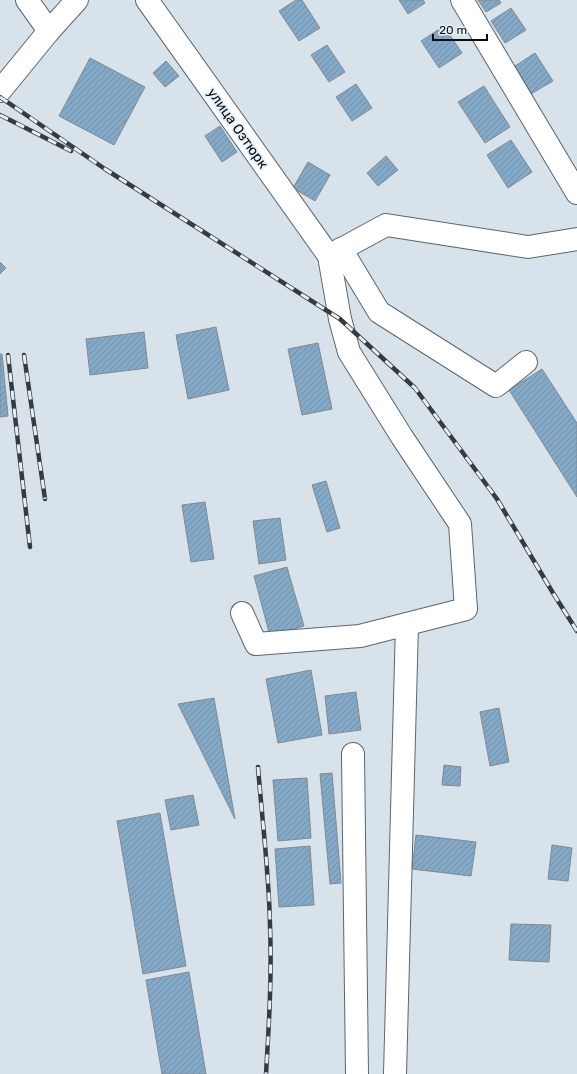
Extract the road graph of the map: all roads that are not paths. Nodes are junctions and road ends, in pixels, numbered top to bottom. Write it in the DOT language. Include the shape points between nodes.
graph roads {
  1 [pos="27,0"];
  2 [pos="77,0"];
  3 [pos="147,0"];
  4 [pos="462,0"];
  5 [pos="49,31"];
  6 [pos="1,87"];
  7 [pos="577,193"];
  8 [pos="577,239"];
  9 [pos="335,253"];
  10 [pos="526,362"];
  11 [pos="242,613"];
  12 [pos="407,624"];
  13 [pos="353,754"];
  14 [pos="357,1074"];
  15 [pos="395,1074"];
  1 -- 5 [label="street"];
  2 -- 5 [label="street"];
  3 -- 9 [label="street, улица Озтюрк"];
  4 -- 7 [label="street"];
  5 -- 6 [label="street"];
  8 -- 9 [label="street" via="528,247 386,225"];
  9 -- 10 [label="street, улица Озтюрк" via="379,312 496,386"];
  9 -- 12 [label="street" via="340,319 348,352 460,524 466,609"];
  11 -- 12 [label="street" via="256,644 360,636"];
  12 -- 15 [label="street"];
  13 -- 14 [label="street"];
}
